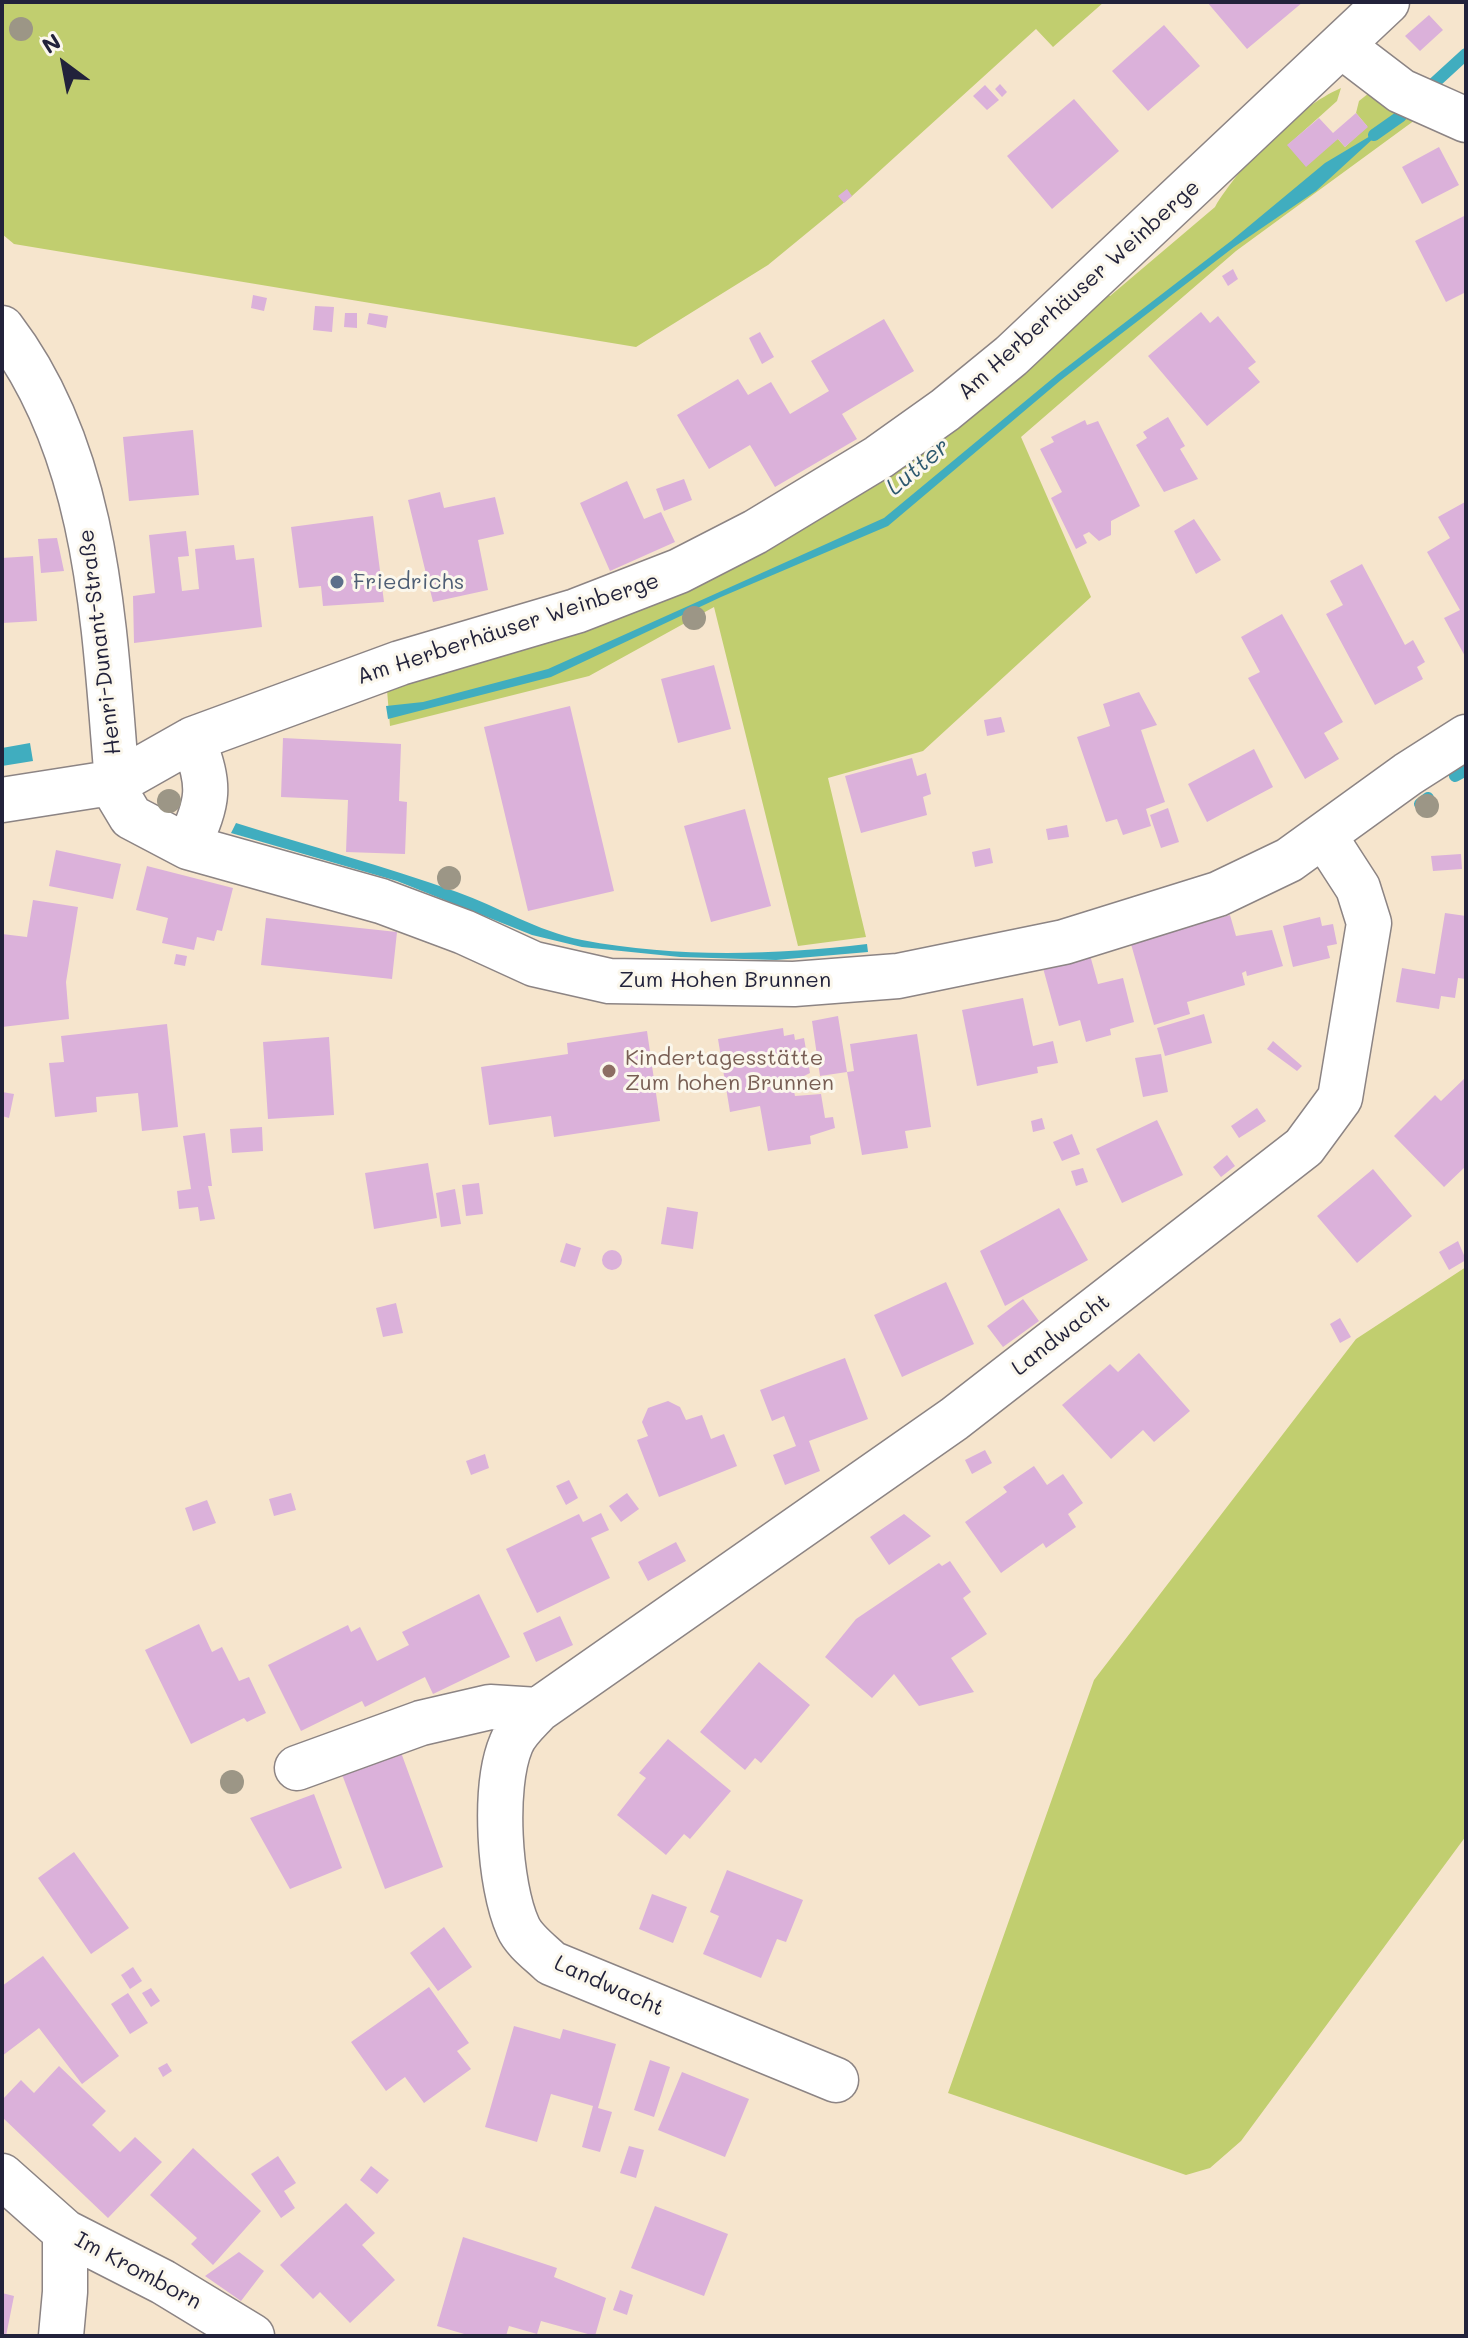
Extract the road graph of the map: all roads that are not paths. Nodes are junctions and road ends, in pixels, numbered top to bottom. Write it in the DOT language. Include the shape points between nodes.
graph roads {
  1 [pos="1387,2"];
  2 [pos="1342,46"];
  3 [pos="1466,120"];
  4 [pos="2,328"];
  5 [pos="1466,737"];
  6 [pos="193,739"];
  7 [pos="117,782"];
  8 [pos="2,800"];
  9 [pos="1325,837"];
  10 [pos="188,847"];
  11 [pos="538,1710"];
  12 [pos="297,1768"];
  13 [pos="836,2080"];
  14 [pos="2,2176"];
  15 [pos="65,2232"];
  16 [pos="61,2336"];
  17 [pos="252,2336"];
  1 -- 2 [label="street, Am Herberhäuser Weinberge"];
  2 -- 3 [label="street" via="1401,91"];
  2 -- 6 [label="street, Am Herberhäuser Weinberge" via="1011,356 945,410 833,487 679,571 576,611 400,663"];
  4 -- 7 [label="street, Henri-Dunant-Straße" via="50,414 79,491 102,619"];
  5 -- 9 [label="street, Zum Hohen Brunnen" via="1363,805"];
  6 -- 7 [label="street, Am Herberhäuser Weinberge"];
  6 -- 10 [label="street" via="207,790"];
  7 -- 8 [label="street"];
  7 -- 10 [label="street, Zum Hohen Brunnen" via="131,817"];
  9 -- 10 [label="street, Zum Hohen Brunnen" via="1257,879 1064,942 898,976 794,984 609,981 534,964 381,901"];
  9 -- 11 [label="street, Landwacht" via="1358,888 1369,923 1340,1098 1304,1147 954,1419"];
  11 -- 12 [label="street" via="490,1707 421,1723"];
  11 -- 13 [label="street, Landwacht" via="512,1742 502,1792 507,1895 519,1931 551,1963"];
  14 -- 15 [label="street, Im Kromborn"];
  15 -- 16 [label="street"];
  15 -- 17 [label="street, Im Kromborn"];
}
